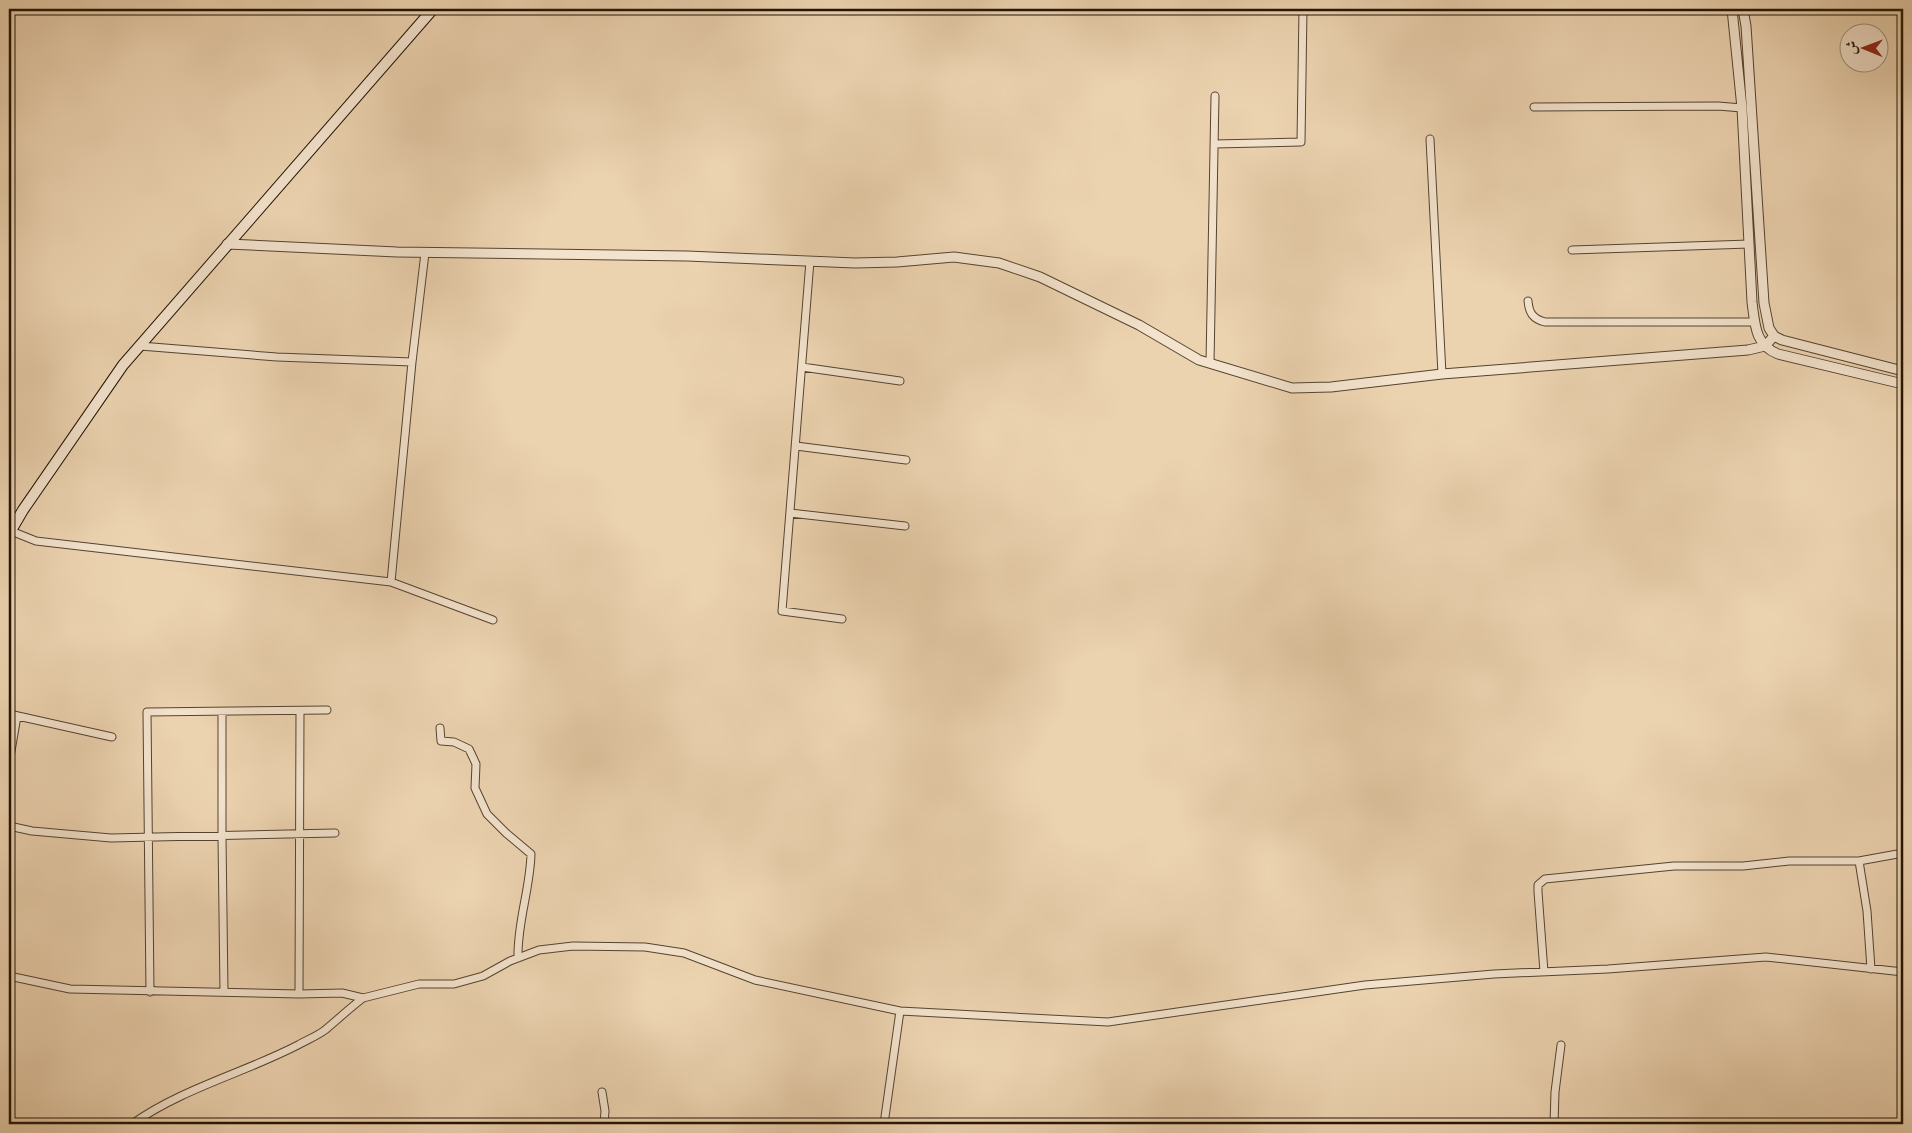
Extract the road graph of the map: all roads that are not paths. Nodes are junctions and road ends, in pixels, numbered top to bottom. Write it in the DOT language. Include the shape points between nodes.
graph roads {
  1 [pos="433,9"];
  2 [pos="1303,9"];
  3 [pos="1732,9"];
  4 [pos="1743,9"];
  5 [pos="1215,96"];
  6 [pos="1534,107"];
  7 [pos="1742,108"];
  8 [pos="1430,139"];
  9 [pos="1214,144"];
  10 [pos="227,244"];
  11 [pos="1749,244"];
  12 [pos="1572,250"];
  13 [pos="425,253"];
  14 [pos="810,261"];
  15 [pos="1528,301"];
  16 [pos="1754,322"];
  17 [pos="1774,336"];
  18 [pos="140,346"];
  19 [pos="1765,346"];
  20 [pos="412,362"];
  21 [pos="1210,363"];
  22 [pos="802,367"];
  23 [pos="1903,372"];
  24 [pos="1442,374"];
  25 [pos="900,381"];
  26 [pos="1903,384"];
  27 [pos="796,446"];
  28 [pos="906,460"];
  29 [pos="790,513"];
  30 [pos="905,526"];
  31 [pos="10,532"];
  32 [pos="390,582"];
  33 [pos="842,619"];
  34 [pos="493,620"];
  35 [pos="327,710"];
  36 [pos="222,712"];
  37 [pos="300,712"];
  38 [pos="9,714"];
  39 [pos="17,716"];
  40 [pos="440,728"];
  41 [pos="112,737"];
  42 [pos="9,762"];
  43 [pos="9,826"];
  44 [pos="335,833"];
  45 [pos="300,835"];
  46 [pos="148,836"];
  47 [pos="222,837"];
  48 [pos="1903,853"];
  49 [pos="1859,860"];
  50 [pos="518,958"];
  51 [pos="1871,969"];
  52 [pos="1544,972"];
  53 [pos="1903,972"];
  54 [pos="9,976"];
  55 [pos="150,992"];
  56 [pos="224,992"];
  57 [pos="299,994"];
  58 [pos="363,998"];
  59 [pos="900,1011"];
  60 [pos="1561,1045"];
  61 [pos="602,1092"];
  62 [pos="132,1124"];
  63 [pos="604,1124"];
  64 [pos="884,1124"];
  65 [pos="1554,1124"];
  1 -- 10 [label="main road"];
  2 -- 9 [label="street" via="1301,142"];
  3 -- 7 [label="street"];
  4 -- 17 [label="street" via="1764,303"];
  5 -- 9 [label="street"];
  6 -- 7 [label="street"];
  7 -- 11 [label="street"];
  8 -- 24 [label="street"];
  9 -- 21 [label="street"];
  10 -- 13 [label="street"];
  10 -- 18 [label="main road"];
  11 -- 12 [label="street"];
  11 -- 16 [label="street"];
  13 -- 14 [label="street"];
  13 -- 20 [label="street"];
  14 -- 21 [label="street" via="897,262 954,257 999,264 1040,277"];
  14 -- 22 [label="street"];
  15 -- 16 [label="street" via="1529,312 1537,320 1545,322"];
  16 -- 19 [label="street"];
  17 -- 19 [label="street"];
  17 -- 23 [label="street" via="1792,344"];
  18 -- 20 [label="street"];
  18 -- 31 [label="main road" via="123,365"];
  19 -- 24 [label="street" via="1748,350"];
  19 -- 26 [label="street" via="1778,354"];
  20 -- 32 [label="street"];
  21 -- 24 [label="street" via="1292,388 1331,387"];
  22 -- 25 [label="street"];
  22 -- 27 [label="street"];
  27 -- 28 [label="street"];
  27 -- 29 [label="street"];
  29 -- 30 [label="street"];
  29 -- 33 [label="street" via="782,610"];
  31 -- 32 [label="street" via="36,541"];
  32 -- 34 [label="street"];
  35 -- 37 [label="street"];
  36 -- 37 [label="street"];
  36 -- 46 [label="street" via="147,712"];
  36 -- 47 [label="street"];
  37 -- 45 [label="street"];
  38 -- 39 [label="street"];
  39 -- 41 [label="street"];
  39 -- 42 [label="street"];
  40 -- 50 [label="street" via="441,741 454,742 469,749 476,764 474,788 487,814 531,854 517,937"];
  43 -- 46 [label="street" via="111,838"];
  44 -- 45 [label="street"];
  45 -- 47 [label="street"];
  45 -- 57 [label="street"];
  46 -- 47 [label="street"];
  46 -- 55 [label="street"];
  47 -- 56 [label="street"];
  48 -- 49 [label="street"];
  49 -- 51 [label="street"];
  49 -- 52 [label="street" via="1674,866 1545,879 1538,885"];
  50 -- 58 [label="street" via="483,976 454,984 420,984"];
  50 -- 59 [label="street" via="539,950 573,946 645,947 684,953 754,980"];
  51 -- 52 [label="street" via="1766,958"];
  51 -- 53 [label="street"];
  52 -- 59 [label="street" via="1365,985 1108,1022"];
  54 -- 55 [label="street" via="70,989"];
  55 -- 56 [label="street"];
  56 -- 57 [label="street"];
  57 -- 58 [label="street" via="342,993"];
  58 -- 62 [label="street" via="324,1031 241,1072 189,1091"];
  59 -- 64 [label="street"];
  60 -- 65 [label="street"];
  61 -- 63 [label="street"];
}
